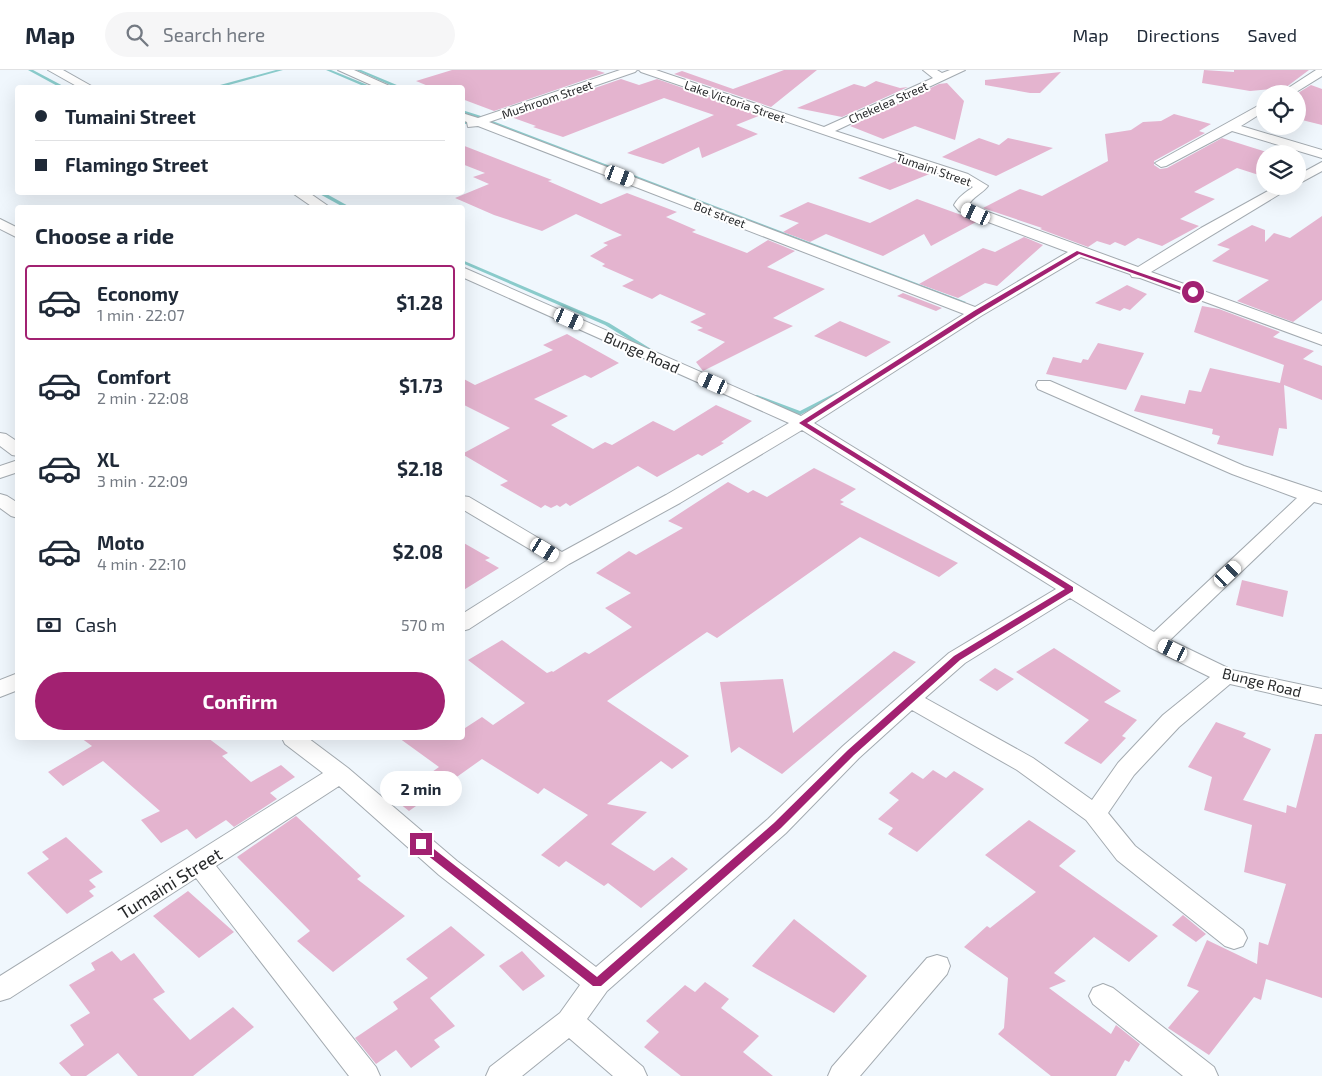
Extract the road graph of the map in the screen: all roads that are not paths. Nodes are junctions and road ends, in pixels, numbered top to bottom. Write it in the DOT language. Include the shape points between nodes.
graph roads {
  1 [pos="54,70"];
  2 [pos="344,70"];
  3 [pos="631,70"];
  4 [pos="645,70"];
  5 [pos="930,70"];
  6 [pos="959,70"];
  7 [pos="1322,71"];
  8 [pos="939,79"];
  9 [pos="84,85"];
  10 [pos="382,85"];
  11 [pos="1299,85"];
  12 [pos="1256,112"];
  13 [pos="465,117"];
  14 [pos="477,122"];
  15 [pos="465,127"];
  16 [pos="1231,127"];
  17 [pos="825,131"];
  18 [pos="1322,154"];
  19 [pos="1160,163"];
  20 [pos="1322,166"];
  21 [pos="1306,175"];
  22 [pos="302,195"];
  23 [pos="1271,195"];
  24 [pos="320,205"];
  25 [pos="0,222"];
  26 [pos="15,232"];
  27 [pos="1079,252"];
  28 [pos="465,272"];
  29 [pos="1137,274"];
  30 [pos="976,312"];
  31 [pos="1322,340"];
  32 [pos="1044,385"];
  33 [pos="802,423"];
  34 [pos="0,438"];
  35 [pos="15,449"];
  36 [pos="15,466"];
  37 [pos="0,473"];
  38 [pos="1316,497"];
  39 [pos="0,500"];
  40 [pos="465,503"];
  41 [pos="15,510"];
  42 [pos="562,560"];
  43 [pos="1070,589"];
  44 [pos="465,622"];
  45 [pos="1156,642"];
  46 [pos="1226,676"];
  47 [pos="15,682"];
  48 [pos="0,690"];
  49 [pos="1322,697"];
  50 [pos="911,700"];
  51 [pos="296,740"];
  52 [pos="340,774"];
  53 [pos="1096,814"];
  54 [pos="200,864"];
  55 [pos="1234,938"];
  56 [pos="937,966"];
  57 [pos="597,983"];
  58 [pos="0,990"];
  59 [pos="1103,996"];
  60 [pos="570,1021"];
  61 [pos="366,1076"];
  62 [pos="500,1076"];
  63 [pos="633,1076"];
  64 [pos="842,1076"];
  65 [pos="1204,1076"];
  1 -- 9 [label="street"];
  2 -- 10 [label="street"];
  3 -- 14 [label="street, Mushroom Street"];
  4 -- 17 [label="street, Lake Victoria Street"];
  5 -- 8 [label="street, Chekelea Street"];
  6 -- 8 [label="street"];
  7 -- 11 [label="street"];
  8 -- 17 [label="street, Chekelea Street"];
  12 -- 16 [label="street"];
  13 -- 14 [label="street, Bot street"];
  14 -- 15 [label="street, Mushroom Street"];
  14 -- 30 [label="street, Bot street"];
  16 -- 18 [label="street"];
  16 -- 19 [label="street"];
  17 -- 27 [label="street, Tumaini Street" via="975,182 981,186 964,198 961,205 964,208"];
  20 -- 21 [label="street"];
  22 -- 24 [label="street"];
  23 -- 29 [label="street"];
  25 -- 26 [label="street"];
  27 -- 29 [label="street, Tumaini Street"];
  27 -- 30 [label="street"];
  28 -- 33 [label="street, Bunge Road"];
  29 -- 31 [label="street, Tumaini Street"];
  30 -- 33 [label="street"];
  32 -- 38 [label="street" via="1238,470"];
  33 -- 42 [label="street" via="673,500"];
  33 -- 43 [label="street, Bunge Road"];
  34 -- 35 [label="street"];
  36 -- 37 [label="street"];
  38 -- 45 [label="street"];
  39 -- 41 [label="street"];
  40 -- 42 [label="street"];
  42 -- 44 [label="street"];
  43 -- 45 [label="street, Bunge Road"];
  43 -- 50 [label="street" via="957,658"];
  45 -- 46 [label="street, Bunge Road"];
  46 -- 49 [label="street, Bunge Road"];
  46 -- 53 [label="street" via="1171,721 1145,748 1126,769"];
  47 -- 48 [label="street"];
  50 -- 53 [label="street" via="1026,764"];
  50 -- 57 [label="street" via="851,752 778,826"];
  51 -- 52 [label="street"];
  52 -- 54 [label="street, Tumaini Street"];
  52 -- 57 [label="street" via="448,868"];
  53 -- 55 [label="street" via="1126,854"];
  54 -- 58 [label="street, Tumaini Street"];
  54 -- 61 [label="street"];
  56 -- 64 [label="street"];
  57 -- 60 [label="street"];
  59 -- 65 [label="street"];
  60 -- 62 [label="street"];
  60 -- 63 [label="street"];
}
